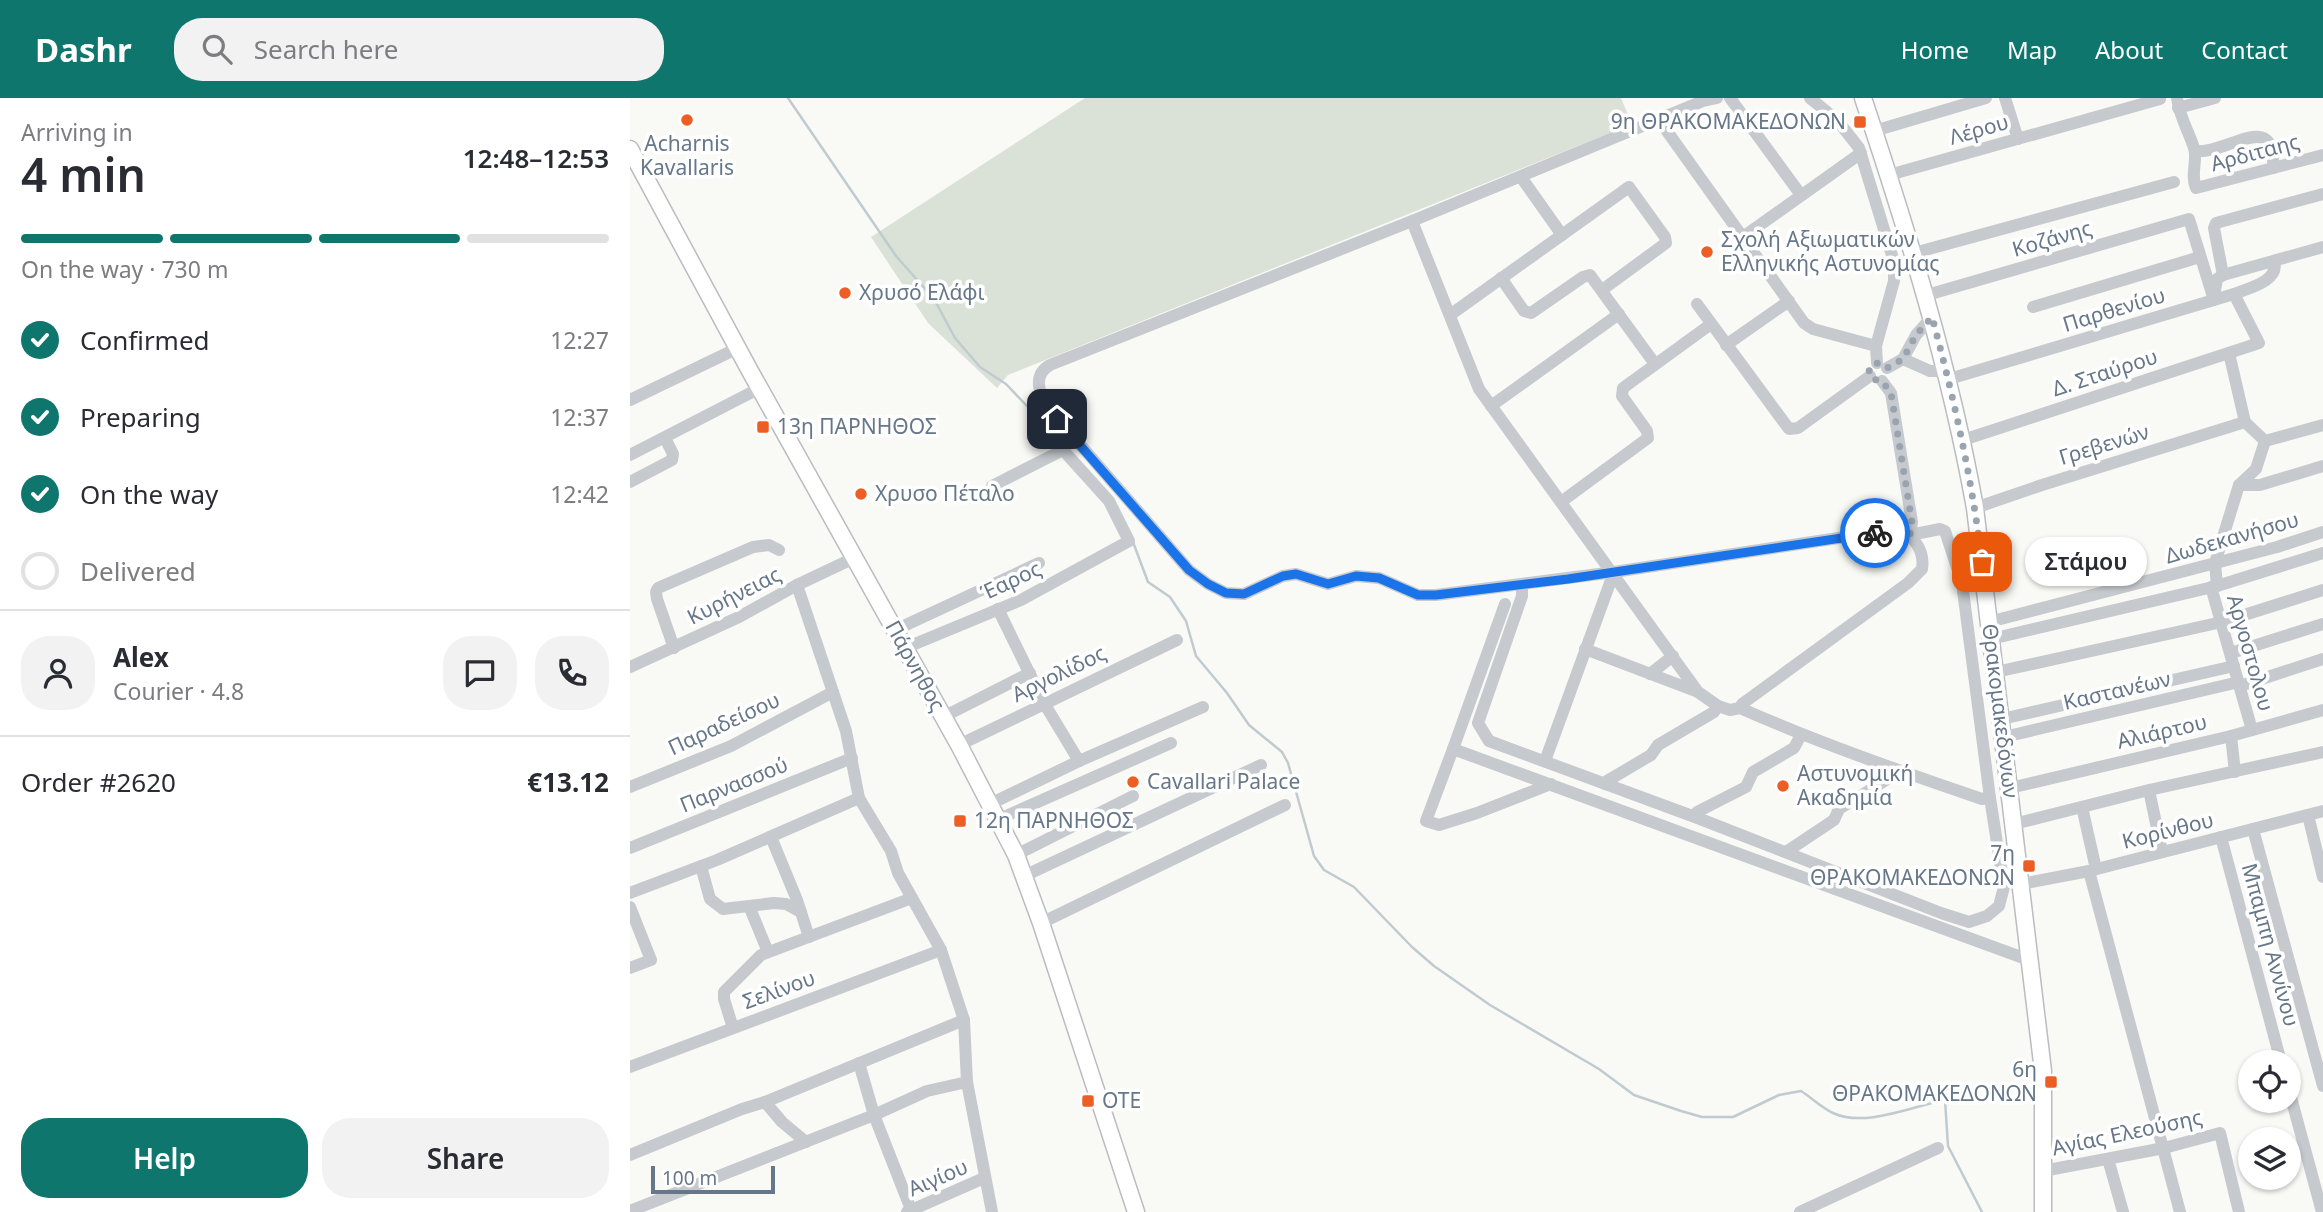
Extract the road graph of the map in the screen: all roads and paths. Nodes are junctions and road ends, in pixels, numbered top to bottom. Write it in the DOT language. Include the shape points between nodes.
graph roads {
  1 [pos="1717,98"];
  2 [pos="1730,98"];
  3 [pos="1810,98"];
  4 [pos="1863,98"];
  5 [pos="1986,98"];
  6 [pos="2004,98"];
  7 [pos="2215,98"];
  8 [pos="2160,99"];
  9 [pos="2178,103"];
  10 [pos="1659,120"];
  11 [pos="1874,131"];
  12 [pos="2018,139"];
  13 [pos="630,149"];
  14 [pos="2195,151"];
  15 [pos="1861,153"];
  16 [pos="2323,155"];
  17 [pos="2273,168"];
  18 [pos="1889,175"];
  19 [pos="1521,177"];
  20 [pos="2174,182"];
  21 [pos="2323,194"];
  22 [pos="1801,195"];
  23 [pos="1412,221"];
  24 [pos="1562,235"];
  25 [pos="1744,237"];
  26 [pos="2323,247"];
  27 [pos="1914,253"];
  28 [pos="2200,257"];
  29 [pos="2274,261"];
  30 [pos="2226,274"];
  31 [pos="1502,278"];
  32 [pos="1602,290"];
  33 [pos="2236,294"];
  34 [pos="1927,295"];
  35 [pos="2214,300"];
  36 [pos="1789,301"];
  37 [pos="1697,304"];
  38 [pos="2033,307"];
  39 [pos="1619,314"];
  40 [pos="1450,315"];
  41 [pos="1932,317"];
  42 [pos="1711,324"];
  43 [pos="1726,345"];
  44 [pos="1876,346"];
  45 [pos="738,348"];
  46 [pos="2229,353"];
  47 [pos="1903,359"];
  48 [pos="1655,364"];
  49 [pos="1882,365"];
  50 [pos="1948,375"];
  51 [pos="1876,379"];
  52 [pos="760,388"];
  53 [pos="630,400"];
  54 [pos="1492,406"];
  55 [pos="2245,422"];
  56 [pos="2323,425"];
  57 [pos="665,438"];
  58 [pos="1963,440"];
  59 [pos="2265,441"];
  60 [pos="630,454"];
  61 [pos="2323,466"];
  62 [pos="630,482"];
  63 [pos="2239,485"];
  64 [pos="992,486"];
  65 [pos="1561,502"];
  66 [pos="1975,508"];
  67 [pos="2323,532"];
  68 [pos="1910,535"];
  69 [pos="2277,547"];
  70 [pos="779,550"];
  71 [pos="2323,553"];
  72 [pos="854,558"];
  73 [pos="1039,563"];
  74 [pos="2215,564"];
  75 [pos="2282,566"];
  76 [pos="1614,572"];
  77 [pos="797,585"];
  78 [pos="1522,586"];
  79 [pos="2214,586"];
  80 [pos="2323,590"];
  81 [pos="2088,597"];
  82 [pos="1505,604"];
  83 [pos="998,608"];
  84 [pos="2090,616"];
  85 [pos="1989,622"];
  86 [pos="2222,622"];
  87 [pos="2323,624"];
  88 [pos="895,630"];
  89 [pos="1990,639"];
  90 [pos="1177,640"];
  91 [pos="674,648"];
  92 [pos="905,648"];
  93 [pos="1585,649"];
  94 [pos="1673,656"];
  95 [pos="2233,659"];
  96 [pos="2323,659"];
  97 [pos="630,667"];
  98 [pos="1996,672"];
  99 [pos="1030,673"];
  100 [pos="1650,674"];
  101 [pos="2240,684"];
  102 [pos="833,692"];
  103 [pos="1698,692"];
  104 [pos="1044,703"];
  105 [pos="1718,706"];
  106 [pos="1203,707"];
  107 [pos="1740,708"];
  108 [pos="2323,710"];
  109 [pos="943,717"];
  110 [pos="2002,719"];
  111 [pos="2252,730"];
  112 [pos="1801,735"];
  113 [pos="2231,736"];
  114 [pos="2004,737"];
  115 [pos="1171,743"];
  116 [pos="958,745"];
  117 [pos="1453,748"];
  118 [pos="2323,752"];
  119 [pos="852,758"];
  120 [pos="1079,761"];
  121 [pos="1545,761"];
  122 [pos="1261,765"];
  123 [pos="1895,769"];
  124 [pos="2235,772"];
  125 [pos="1551,784"];
  126 [pos="1605,784"];
  127 [pos="630,787"];
  128 [pos="2010,788"];
  129 [pos="2149,790"];
  130 [pos="1133,796"];
  131 [pos="859,798"];
  132 [pos="1990,798"];
  133 [pos="988,805"];
  134 [pos="1285,805"];
  135 [pos="2082,807"];
  136 [pos="2323,811"];
  137 [pos="2308,815"];
  138 [pos="1695,817"];
  139 [pos="998,820"];
  140 [pos="2014,824"];
  141 [pos="2253,829"];
  142 [pos="771,837"];
  143 [pos="2221,837"];
  144 [pos="630,848"];
  145 [pos="1786,852"];
  146 [pos="2162,852"];
  147 [pos="1016,855"];
  148 [pos="701,866"];
  149 [pos="2092,870"];
  150 [pos="1024,876"];
  151 [pos="2323,877"];
  152 [pos="2021,884"];
  153 [pos="630,893"];
  154 [pos="912,898"];
  155 [pos="750,906"];
  156 [pos="630,907"];
  157 [pos="801,912"];
  158 [pos="1041,923"];
  159 [pos="808,937"];
  160 [pos="941,950"];
  161 [pos="768,952"];
  162 [pos="2029,960"];
  163 [pos="630,968"];
  164 [pos="964,1020"];
  165 [pos="733,1028"];
  166 [pos="2278,1050"];
  167 [pos="859,1063"];
  168 [pos="630,1067"];
  169 [pos="967,1082"];
  170 [pos="2323,1086"];
  171 [pos="765,1102"];
  172 [pos="2295,1113"];
  173 [pos="874,1115"];
  174 [pos="806,1142"];
  175 [pos="1938,1148"];
  176 [pos="2164,1148"];
  177 [pos="630,1155"];
  178 [pos="2109,1159"];
  179 [pos="2043,1171"];
  180 [pos="984,1178"];
  181 [pos="910,1211"];
  182 [pos="1806,1211"];
  183 [pos="630,1212"];
  184 [pos="992,1212"];
  185 [pos="1136,1212"];
  186 [pos="2043,1212"];
  187 [pos="2123,1212"];
  188 [pos="2180,1212"];
  189 [pos="2239,1212"];
  190 [pos="2322,1212"];
  1 -- 10 [label="street"];
  2 -- 22 [label="street"];
  3 -- 15 [label="street" via="1843,127"];
  4 -- 11 [label="main road, Θρακομακεδόνων"];
  5 -- 11 [label="street"];
  6 -- 12 [label="street"];
  7 -- 9 [label="street"];
  8 -- 12 [label="street, Λέρου"];
  9 -- 14 [label="street"];
  10 -- 19 [label="street"];
  10 -- 25 [label="street"];
  11 -- 18 [label="main road, Θρακομακεδόνων"];
  12 -- 18 [label="street, Λέρου"];
  13 -- 45 [label="main road, Πάρνηθος"];
  14 -- 17 [label="street" via="2261,137 2271,147"];
  14 -- 17 [label="street, Αρδιταης" via="2192,175 2196,188"];
  15 -- 22 [label="street"];
  15 -- 44 [label="street" via="1895,269"];
  16 -- 17 [label="street, Αρδιταης"];
  18 -- 27 [label="main road, Θρακομακεδόνων"];
  19 -- 23 [label="street"];
  19 -- 24 [label="street"];
  20 -- 27 [label="street"];
  21 -- 30 [label="street" via="2215,224"];
  22 -- 25 [label="street"];
  23 -- 40 [label="street"];
  23 -- 78 [label="street" via="1050,365 1040,375 1040,390 1057,419 1189,570 1226,593 1244,594 1289,574 1328,584 1356,576 1379,578 1418,595"];
  24 -- 31 [label="street"];
  24 -- 32 [label="street" via="1629,187 1666,243"];
  25 -- 36 [label="street"];
  26 -- 29 [label="street"];
  27 -- 34 [label="main road, Θρακομακεδόνων"];
  28 -- 34 [label="street, Κοζάνης" via="2189,219"];
  28 -- 35 [label="street"];
  28 -- 38 [label="street"];
  29 -- 30 [label="street"];
  29 -- 33 [label="street, Παρθενίου" via="2273,274"];
  30 -- 33 [label="street"];
  30 -- 35 [label="street" via="2217,279"];
  31 -- 32 [label="street" via="1527,313 1587,275"];
  31 -- 40 [label="street"];
  32 -- 39 [label="street"];
  33 -- 35 [label="street, Παρθενίου"];
  33 -- 46 [label="street, Δ. Σταύρου" via="2259,344"];
  34 -- 41 [label="main road, Θρακομακεδόνων"];
  35 -- 50 [label="street, Παρθενίου"];
  36 -- 43 [label="street"];
  36 -- 44 [label="street" via="1808,326"];
  37 -- 42 [label="street"];
  39 -- 48 [label="street"];
  39 -- 54 [label="street"];
  40 -- 54 [label="street" via="1479,388"];
  41 -- 47 [label="street"];
  41 -- 50 [label="main road, Θρακομακεδόνων"];
  42 -- 43 [label="street"];
  42 -- 48 [label="street"];
  43 -- 51 [label="street" via="1789,429 1798,428"];
  44 -- 49 [label="street"];
  45 -- 52 [label="main road, Πάρνηθος"];
  45 -- 53 [label="street"];
  46 -- 55 [label="street"];
  46 -- 58 [label="street, Δ. Σταύρου"];
  47 -- 49 [label="street"];
  47 -- 50 [label="street"];
  48 -- 65 [label="street" via="1620,393 1648,438"];
  49 -- 51 [label="street" via="1887,377"];
  50 -- 58 [label="main road, Θρακομακεδόνων"];
  51 -- 68 [label="street" via="1891,393 1912,522"];
  52 -- 57 [label="street"];
  52 -- 72 [label="main road, Πάρνηθος"];
  54 -- 65 [label="street"];
  55 -- 59 [label="street"];
  55 -- 66 [label="street, Γρεβενών"];
  56 -- 59 [label="street"];
  57 -- 60 [label="street"];
  57 -- 62 [label="street" via="672,460"];
  58 -- 66 [label="main road, Θρακομακεδόνων"];
  59 -- 63 [label="street" via="2256,469"];
  61 -- 63 [label="street" via="2260,485"];
  63 -- 74 [label="street"];
  64 -- 83 [label="street, Έαρος" via="1063,450 1110,501 1129,541"];
  65 -- 76 [label="street"];
  66 -- 85 [label="main road, Θρακομακεδόνων"];
  67 -- 69 [label="street, Δωδεκανήσου"];
  68 -- 76 [label="street" via="1891,530"];
  68 -- 107 [label="street" via="1922,555 1922,569"];
  68 -- 132 [label="street" via="1945,531 1962,583"];
  69 -- 74 [label="street, Δωδεκανήσου"];
  69 -- 75 [label="street"];
  70 -- 91 [label="street" via="769,545 753,547 658,588 657,599"];
  71 -- 75 [label="street, Δωδεκανήσου"];
  72 -- 77 [label="street, Κυρήνειας"];
  72 -- 88 [label="main road, Πάρνηθος"];
  73 -- 88 [label="street"];
  74 -- 79 [label="street, Αργοστολου"];
  74 -- 81 [label="street, Δωδεκανήσου"];
  75 -- 79 [label="street, Δωδεκανήσου"];
  76 -- 78 [label="street"];
  76 -- 93 [label="street"];
  76 -- 94 [label="street"];
  77 -- 91 [label="street, Κυρήνειας"];
  77 -- 102 [label="street"];
  78 -- 121 [label="street" via="1478,723 1489,741"];
  79 -- 84 [label="street, Δωδεκανήσου"];
  79 -- 86 [label="street, Αργοστολου"];
  80 -- 86 [label="street"];
  81 -- 84 [label="street"];
  81 -- 85 [label="street, Δωδεκανήσου"];
  82 -- 117 [label="street"];
  83 -- 92 [label="street, Έαρος"];
  83 -- 99 [label="street"];
  84 -- 89 [label="street, Δωδεκανήσου"];
  85 -- 89 [label="main road, Θρακομακεδόνων"];
  86 -- 95 [label="street, Αργοστολου"];
  86 -- 98 [label="street"];
  87 -- 95 [label="street"];
  88 -- 92 [label="main road, Πάρνηθος"];
  89 -- 98 [label="main road, Θρακομακεδόνων"];
  90 -- 104 [label="street, Αργολίδος"];
  91 -- 97 [label="street, Κυρήνειας"];
  92 -- 109 [label="main road, Πάρνηθος"];
  93 -- 100 [label="street"];
  93 -- 121 [label="street"];
  94 -- 100 [label="street"];
  94 -- 103 [label="street"];
  95 -- 101 [label="street, Αργοστολου"];
  95 -- 110 [label="street"];
  96 -- 101 [label="street, Καστανέων"];
  98 -- 110 [label="main road, Θρακομακεδόνων"];
  99 -- 104 [label="street"];
  99 -- 109 [label="street"];
  100 -- 103 [label="street"];
  101 -- 111 [label="street, Αργοστολου"];
  101 -- 114 [label="street, Καστανέων"];
  102 -- 119 [label="street"];
  102 -- 127 [label="street, Παραδείσου" via="731,746"];
  103 -- 105 [label="street"];
  104 -- 116 [label="street, Αργολίδος"];
  104 -- 120 [label="street"];
  105 -- 107 [label="street"];
  105 -- 126 [label="street"];
  106 -- 120 [label="street"];
  107 -- 112 [label="street"];
  108 -- 111 [label="street, Αλιάρτου"];
  109 -- 116 [label="main road, Πάρνηθος"];
  110 -- 114 [label="main road, Θρακομακεδόνων"];
  111 -- 113 [label="street, Αλιάρτου"];
  112 -- 123 [label="street"];
  112 -- 138 [label="street" via="1794,748 1753,772 1746,787"];
  113 -- 124 [label="street"];
  113 -- 128 [label="street, Αλιάρτου"];
  114 -- 128 [label="main road, Θρακομακεδόνων"];
  115 -- 139 [label="street"];
  116 -- 133 [label="main road, Πάρνηθος"];
  117 -- 125 [label="street"];
  117 -- 125 [label="street" via="1426,821 1439,825"];
  118 -- 124 [label="street"];
  119 -- 131 [label="street"];
  119 -- 144 [label="street, Παρνασσού"];
  120 -- 133 [label="street"];
  121 -- 126 [label="street"];
  122 -- 150 [label="street"];
  123 -- 132 [label="street"];
  123 -- 145 [label="street" via="1891,778 1839,809 1834,820"];
  124 -- 129 [label="street"];
  125 -- 162 [label="street"];
  126 -- 138 [label="street"];
  128 -- 140 [label="main road, Θρακομακεδόνων"];
  129 -- 135 [label="street"];
  129 -- 146 [label="street"];
  130 -- 147 [label="street"];
  131 -- 142 [label="street"];
  131 -- 154 [label="street"];
  132 -- 145 [label="street" via="2004,887 1999,906 1969,922"];
  133 -- 139 [label="main road, Πάρνηθος"];
  134 -- 158 [label="street"];
  135 -- 140 [label="street"];
  135 -- 149 [label="street"];
  136 -- 137 [label="street, Κορίνθου"];
  137 -- 141 [label="street, Κορίνθου"];
  137 -- 151 [label="street"];
  138 -- 145 [label="street"];
  139 -- 147 [label="main road, Πάρνηθος"];
  140 -- 152 [label="main road, Θρακομακεδόνων"];
  141 -- 143 [label="street, Κορίνθου"];
  141 -- 170 [label="street"];
  142 -- 148 [label="street"];
  142 -- 157 [label="street"];
  143 -- 146 [label="street, Κορίνθου"];
  143 -- 166 [label="street, Μπαμπη Αννίνου"];
  146 -- 149 [label="street, Κορίνθου"];
  147 -- 150 [label="main road, Πάρνηθος"];
  148 -- 153 [label="street"];
  148 -- 155 [label="street" via="716,905 723,909"];
  149 -- 152 [label="street, Κορίνθου"];
  149 -- 176 [label="street"];
  150 -- 158 [label="main road, Πάρνηθος"];
  152 -- 162 [label="main road, Θρακομακεδόνων"];
  154 -- 159 [label="street"];
  154 -- 160 [label="street"];
  155 -- 157 [label="street" via="786,904"];
  155 -- 161 [label="street"];
  156 -- 163 [label="street" via="651,960"];
  157 -- 159 [label="street"];
  158 -- 185 [label="main road, Πάρνηθος"];
  159 -- 161 [label="street"];
  160 -- 164 [label="street"];
  160 -- 165 [label="street, Σελίνου"];
  161 -- 165 [label="street" via="724,992"];
  162 -- 179 [label="main road, Θρακομακεδόνων" via="2042,1071"];
  164 -- 167 [label="street"];
  164 -- 169 [label="street"];
  165 -- 168 [label="street, Σελίνου"];
  167 -- 171 [label="street"];
  167 -- 173 [label="street"];
  169 -- 173 [label="street" via="928,1091"];
  169 -- 180 [label="street"];
  171 -- 174 [label="street"];
  171 -- 177 [label="street"];
  172 -- 190 [label="street"];
  173 -- 174 [label="street"];
  173 -- 181 [label="street"];
  174 -- 183 [label="street"];
  175 -- 182 [label="street"];
  176 -- 178 [label="street, Αγίας Ελεούσης"];
  176 -- 188 [label="street"];
  176 -- 189 [label="street, Αγίας Ελεούσης" via="2220,1133"];
  178 -- 179 [label="street, Αγίας Ελεούσης"];
  178 -- 187 [label="street"];
  179 -- 186 [label="main road, Θρακομακεδόνων"];
  180 -- 181 [label="street, Αιγίου"];
  180 -- 184 [label="street"];
}
